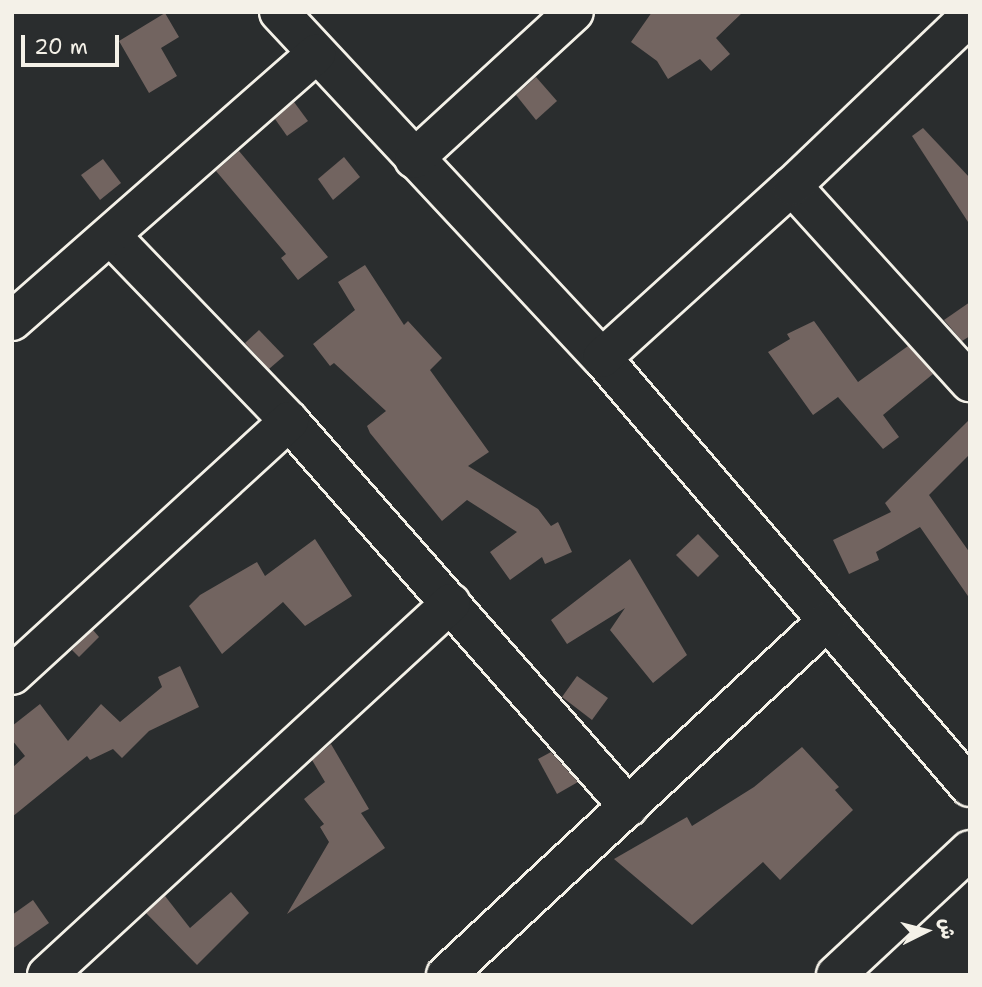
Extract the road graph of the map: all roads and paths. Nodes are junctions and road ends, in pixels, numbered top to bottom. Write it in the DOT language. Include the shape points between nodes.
graph roads {
  1 [pos="279,12"];
  2 [pos="574,12"];
  3 [pos="970,16"];
  4 [pos="316,54"];
  5 [pos="414,159"];
  6 [pos="792,186"];
  7 [pos="111,236"];
  8 [pos="12,320"];
  9 [pos="602,358"];
  10 [pos="970,382"];
  11 [pos="289,421"];
  12 [pos="451,603"];
  13 [pos="826,622"];
  14 [pos="12,675"];
  15 [pos="970,787"];
  16 [pos="629,807"];
  17 [pos="970,850"];
  18 [pos="47,975"];
  19 [pos="446,975"];
  20 [pos="836,975"];
  1 -- 4 [label="street"];
  2 -- 5 [label="street"];
  3 -- 6 [label="street"];
  4 -- 5 [label="street"];
  4 -- 7 [label="street"];
  5 -- 9 [label="street"];
  6 -- 9 [label="street"];
  6 -- 10 [label="street"];
  7 -- 8 [label="street"];
  7 -- 11 [label="street"];
  9 -- 13 [label="street"];
  11 -- 12 [label="street"];
  11 -- 14 [label="street"];
  12 -- 16 [label="street"];
  12 -- 18 [label="street"];
  13 -- 15 [label="street"];
  13 -- 16 [label="street"];
  16 -- 19 [label="street"];
  17 -- 20 [label="street"];
}
